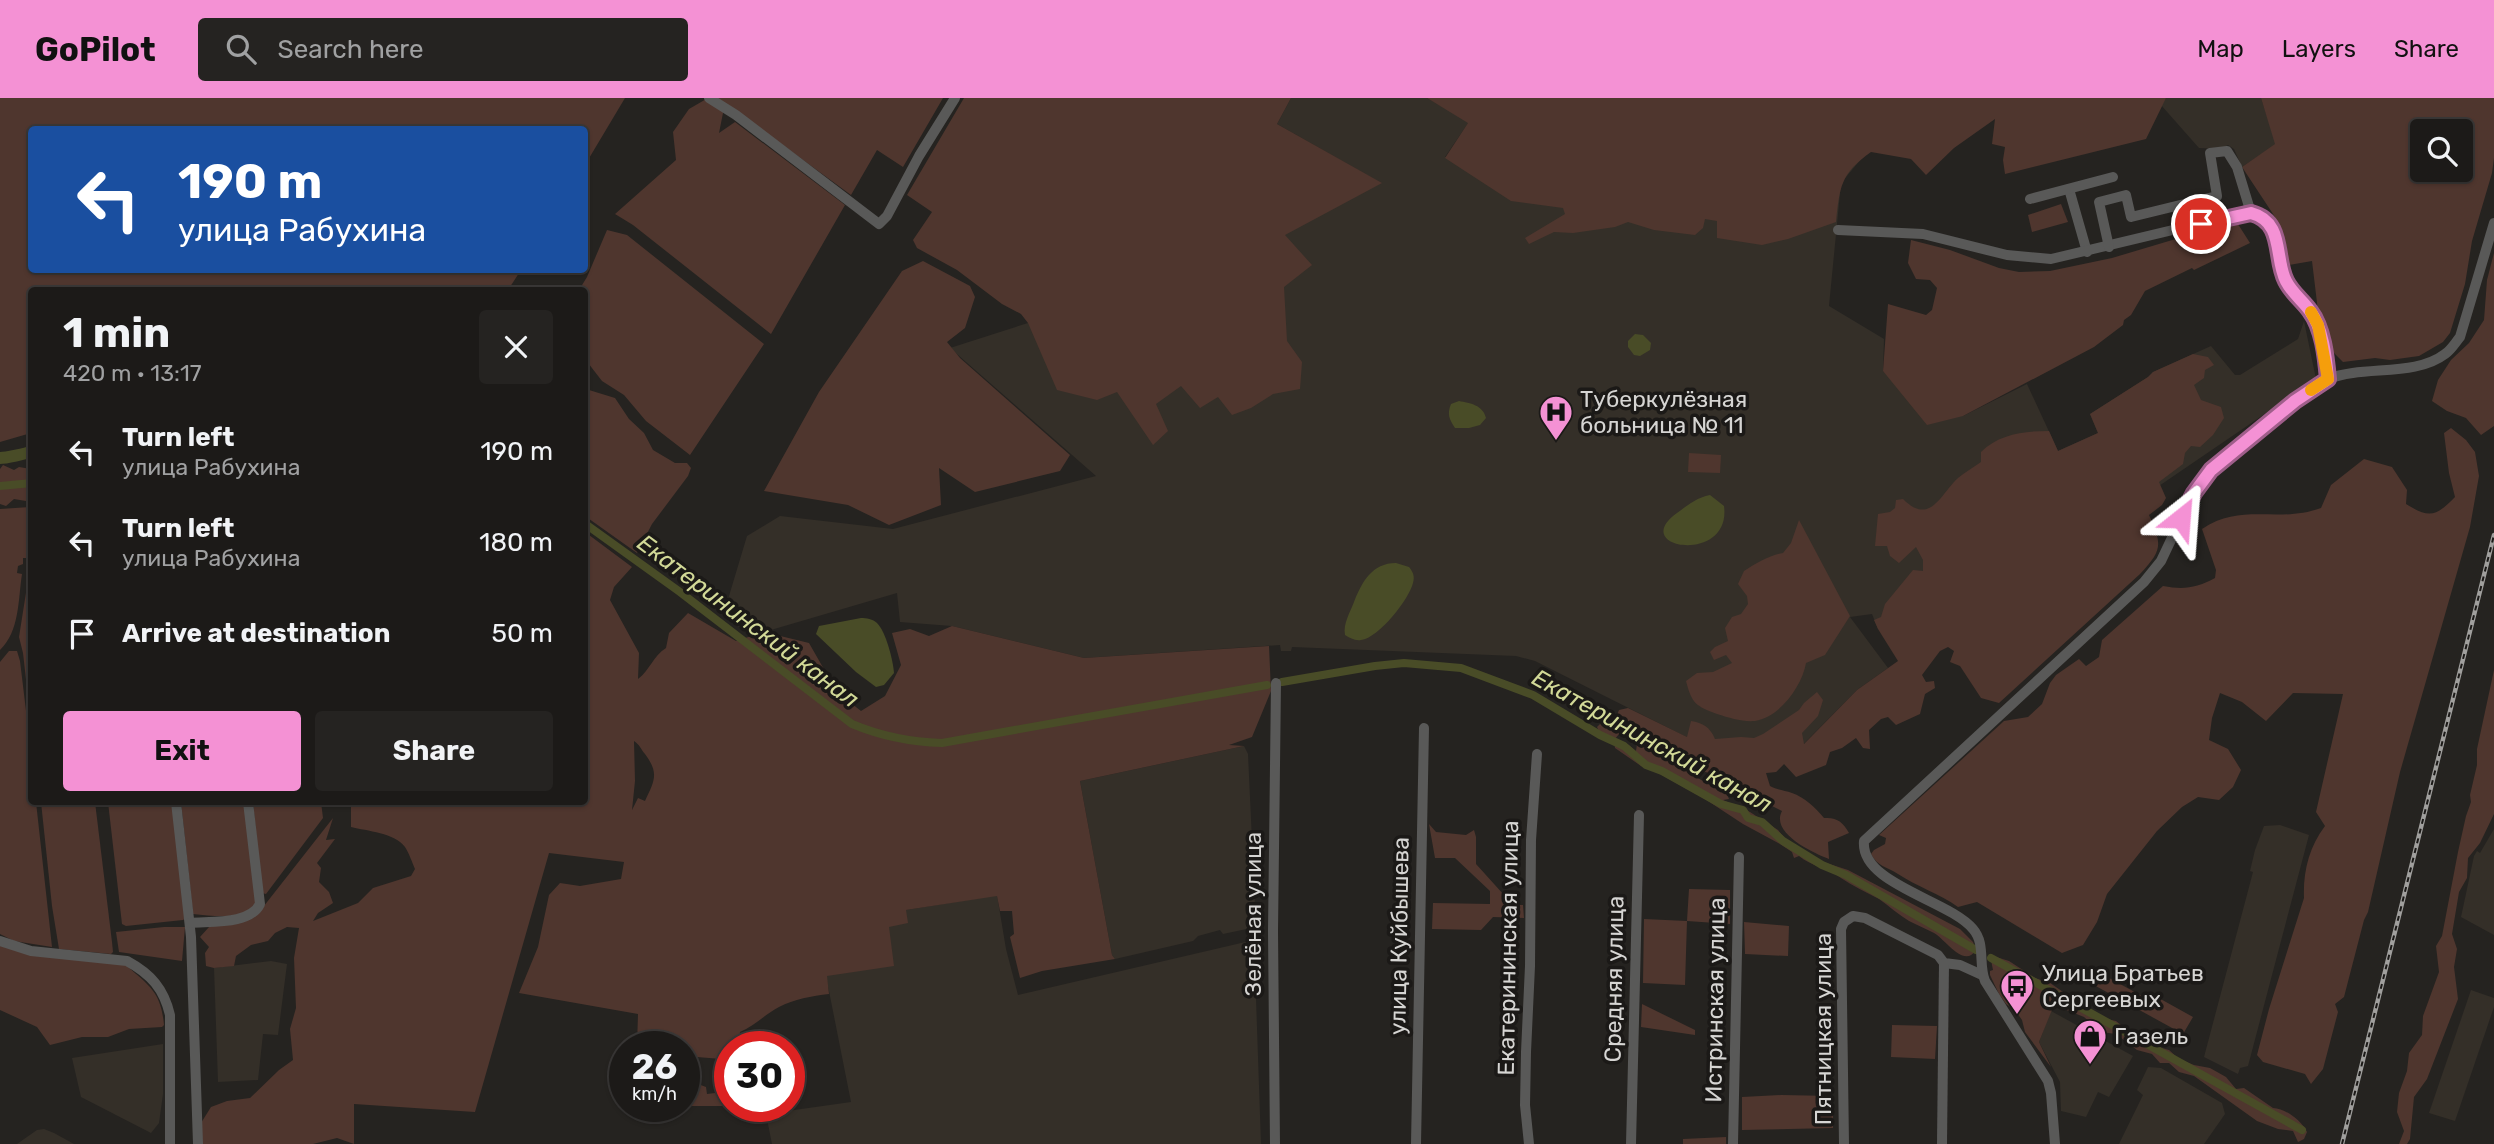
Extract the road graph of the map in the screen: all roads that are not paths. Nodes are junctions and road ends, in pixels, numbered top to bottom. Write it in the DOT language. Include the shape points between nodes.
graph roads {
  1 [pos="709,98"];
  2 [pos="955,98"];
  3 [pos="2113,177"];
  4 [pos="2069,188"];
  5 [pos="2030,199"];
  6 [pos="2174,206"];
  7 [pos="2251,213"];
  8 [pos="2494,223"];
  9 [pos="1838,229"];
  10 [pos="2179,229"];
  11 [pos="2109,247"];
  12 [pos="2087,252"];
  13 [pos="2328,379"];
  14 [pos="1276,683"];
  15 [pos="1424,728"];
  16 [pos="1537,754"];
  17 [pos="176,805"];
  18 [pos="248,805"];
  19 [pos="1639,815"];
  20 [pos="1739,857"];
  21 [pos="190,923"];
  22 [pos="0,941"];
  23 [pos="1944,963"];
  24 [pos="1982,975"];
  25 [pos="170,1144"];
  26 [pos="198,1144"];
  27 [pos="1275,1144"];
  28 [pos="1416,1144"];
  29 [pos="1529,1144"];
  30 [pos="1631,1144"];
  31 [pos="1733,1144"];
  32 [pos="1844,1144"];
  33 [pos="1942,1144"];
  34 [pos="2055,1144"];
  1 -- 2 [label="street" via="879,224"];
  3 -- 4 [label="street"];
  4 -- 5 [label="street"];
  4 -- 12 [label="street"];
  6 -- 7 [label="street" via="2217,196 2210,153 2227,151 2237,167"];
  6 -- 10 [label="street"];
  6 -- 11 [label="street" via="2131,217 2126,195 2099,202"];
  7 -- 10 [label="street"];
  7 -- 13 [label="street" via="2278,239 2285,280 2314,317"];
  8 -- 13 [label="street" via="2460,337 2448,352 2416,366 2354,371"];
  9 -- 12 [label="street" via="1923,234 2031,259"];
  10 -- 11 [label="street"];
  11 -- 12 [label="street"];
  13 -- 24 [label="street" via="2211,470 2194,493 2161,561 2144,582 1864,841 1865,857 1871,865 1975,930"];
  14 -- 27 [label="street, Зелёная улица"];
  15 -- 28 [label="street, улица Куйбышева"];
  16 -- 29 [label="street, Екатерининская улица" via="1526,1052"];
  17 -- 21 [label="street"];
  18 -- 21 [label="street" via="258,909 240,918"];
  19 -- 30 [label="street, Средняя улица"];
  20 -- 31 [label="street, Истринская улица"];
  21 -- 26 [label="street"];
  22 -- 25 [label="street" via="44,953 127,961 157,983 170,1015"];
  23 -- 24 [label="street"];
  23 -- 32 [label="street, Пятницкая улица" via="1938,955 1865,918 1849,917 1843,923"];
  23 -- 33 [label="street"];
  24 -- 34 [label="street" via="2048,1081"];
}
